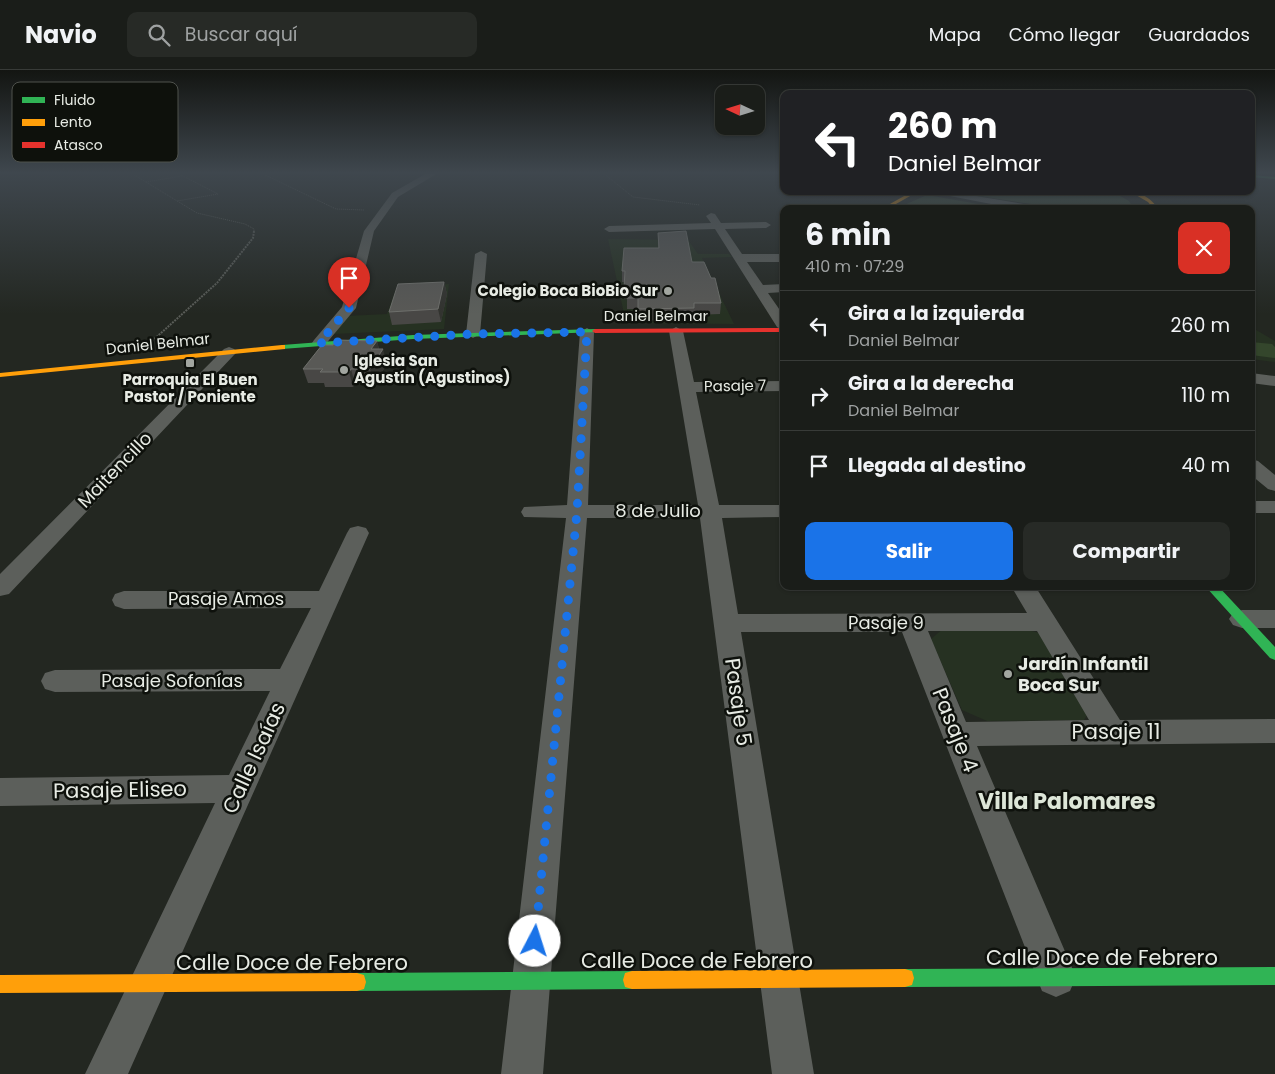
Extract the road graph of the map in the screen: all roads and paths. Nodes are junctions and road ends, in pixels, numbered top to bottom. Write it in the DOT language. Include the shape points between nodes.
graph roads {
  1 [pos="227,220"];
  2 [pos="377,220"];
  3 [pos="714,220"];
  4 [pos="766,225"];
  5 [pos="718,226"];
  6 [pos="609,229"];
  7 [pos="480,254"];
  8 [pos="739,258"];
  9 [pos="780,258"];
  10 [pos="780,288"];
  11 [pos="758,289"];
  12 [pos="780,323"];
  13 [pos="780,329"];
  14 [pos="676,331"];
  15 [pos="587,332"];
  16 [pos="473,334"];
  17 [pos="319,343"];
  18 [pos="229,352"];
  19 [pos="134,362"];
  20 [pos="0,375"];
  21 [pos="1262,379"];
  22 [pos="780,386"];
  23 [pos="686,387"];
  24 [pos="1275,389"];
  25 [pos="1255,469"];
  26 [pos="1275,485"];
  27 [pos="1255,507"];
  28 [pos="1275,507"];
  29 [pos="780,510"];
  30 [pos="710,511"];
  31 [pos="532,512"];
  32 [pos="577,512"];
  33 [pos="358,533"];
  34 [pos="0,588"];
  35 [pos="1025,590"];
  36 [pos="1215,590"];
  37 [pos="328,599"];
  38 [pos="124,600"];
  39 [pos="1242,619"];
  40 [pos="1275,619"];
  41 [pos="911,622"];
  42 [pos="1045,622"];
  43 [pos="726,623"];
  44 [pos="1275,655"];
  45 [pos="290,680"];
  46 [pos="55,681"];
  47 [pos="1275,731"];
  48 [pos="1112,732"];
  49 [pos="956,734"];
  50 [pos="239,789"];
  51 [pos="0,792"];
  52 [pos="1056,977"];
  53 [pos="779,979"];
  54 [pos="531,980"];
  55 [pos="1271,982"];
  56 [pos="149,983"];
  57 [pos="0,984"];
  58 [pos="106,1074"];
  59 [pos="522,1074"];
  60 [pos="793,1074"];
  1 -- 19 [label="path" via="254,229 253,238 217,283 166,328"];
  2 -- 17 [label="street" via="369,231 349,308"];
  3 -- 5 [label="street"];
  4 -- 5 [label="street"];
  5 -- 6 [label="street"];
  5 -- 8 [label="street"];
  7 -- 16 [label="street"];
  8 -- 9 [label="street"];
  8 -- 11 [label="street"];
  10 -- 11 [label="street"];
  11 -- 12 [label="street"];
  13 -- 14 [label="street, Daniel Belmar"];
  14 -- 15 [label="street, Daniel Belmar"];
  14 -- 23 [label="street, Pasaje 5"];
  15 -- 16 [label="street, Daniel Belmar"];
  15 -- 32 [label="street"];
  16 -- 17 [label="street, Daniel Belmar"];
  17 -- 18 [label="street, Daniel Belmar"];
  18 -- 19 [label="street, Daniel Belmar"];
  18 -- 34 [label="street, Maitencillo"];
  19 -- 20 [label="street, Daniel Belmar"];
  21 -- 24 [label="street"];
  22 -- 23 [label="street, Pasaje 7"];
  23 -- 30 [label="street, Pasaje 5"];
  25 -- 26 [label="street"];
  27 -- 28 [label="street"];
  29 -- 30 [label="street, 8 de Julio"];
  30 -- 32 [label="street, 8 de Julio"];
  30 -- 43 [label="street, Pasaje 5"];
  31 -- 32 [label="street, 8 de Julio"];
  32 -- 54 [label="street"];
  33 -- 37 [label="street, Calle Isaías"];
  35 -- 42 [label="street"];
  36 -- 39 [label="street"];
  37 -- 38 [label="street, Pasaje Amos"];
  37 -- 45 [label="street, Calle Isaías"];
  39 -- 40 [label="street"];
  39 -- 44 [label="street"];
  41 -- 42 [label="street, Pasaje 9"];
  41 -- 43 [label="street, Pasaje 9"];
  41 -- 49 [label="street, Pasaje 4"];
  42 -- 48 [label="street"];
  43 -- 53 [label="street, Pasaje 5"];
  45 -- 46 [label="street, Pasaje Sofonías"];
  45 -- 50 [label="street, Calle Isaías"];
  47 -- 48 [label="street, Pasaje 11"];
  48 -- 49 [label="street, Pasaje 11"];
  49 -- 52 [label="street, Pasaje 4"];
  50 -- 51 [label="street, Pasaje Eliseo"];
  50 -- 56 [label="street, Calle Isaías"];
  52 -- 53 [label="street, Calle Doce de Febrero"];
  52 -- 55 [label="street, Calle Doce de Febrero"];
  53 -- 54 [label="street, Calle Doce de Febrero"];
  53 -- 60 [label="street, Pasaje 5"];
  54 -- 56 [label="street, Calle Doce de Febrero"];
  54 -- 59 [label="street"];
  56 -- 57 [label="street, Calle Doce de Febrero"];
  56 -- 58 [label="street, Calle Isaías"];
}
